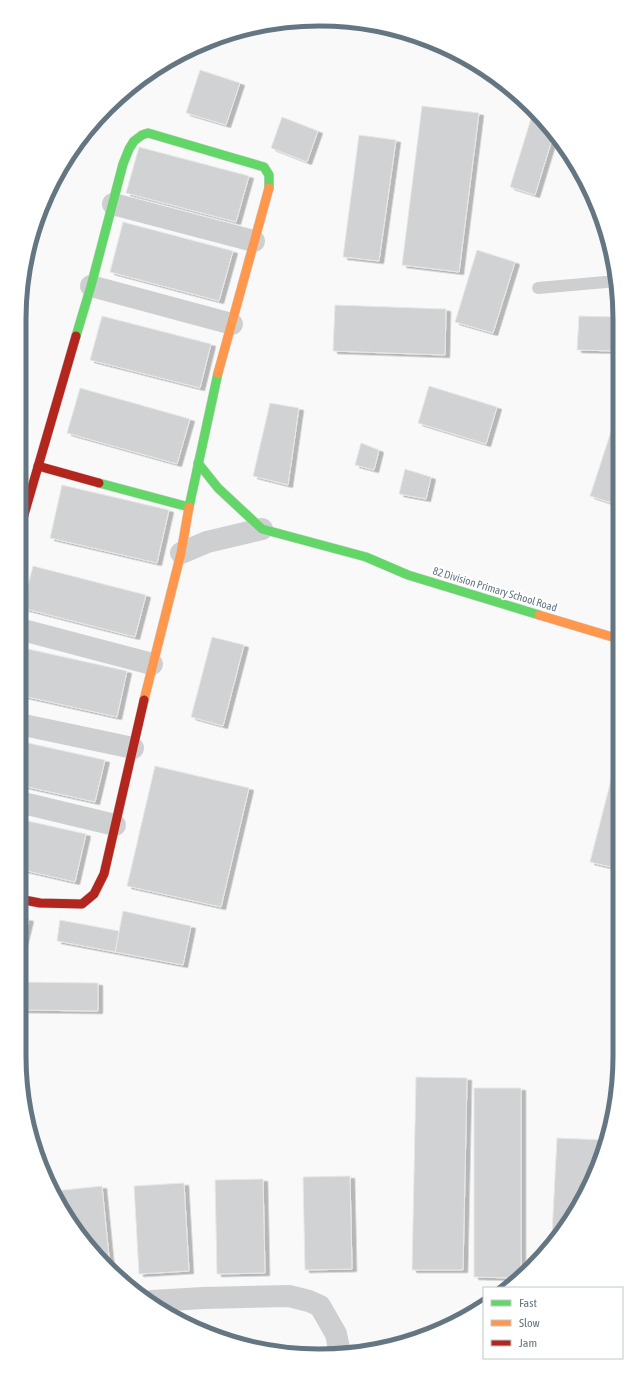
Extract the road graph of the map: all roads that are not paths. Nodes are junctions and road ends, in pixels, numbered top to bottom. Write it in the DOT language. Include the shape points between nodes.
graph roads {
  1 [pos="113,204"];
  2 [pos="254,241"];
  3 [pos="610,282"];
  4 [pos="92,286"];
  5 [pos="538,288"];
  6 [pos="232,324"];
  7 [pos="198,463"];
  8 [pos="38,466"];
  9 [pos="189,506"];
  10 [pos="26,508"];
  11 [pos="262,528"];
  12 [pos="181,553"];
  13 [pos="26,631"];
  14 [pos="613,637"];
  15 [pos="152,664"];
  16 [pos="26,725"];
  17 [pos="133,748"];
  18 [pos="26,804"];
  19 [pos="115,825"];
  20 [pos="26,901"];
  21 [pos="157,1301"];
  22 [pos="339,1348"];
  1 -- 2 [label="street"];
  1 -- 2 [label="street" via="130,146 140,135 148,133 264,166 269,175 269,186"];
  1 -- 4 [label="street"];
  2 -- 6 [label="street"];
  3 -- 5 [label="lane"];
  4 -- 6 [label="street"];
  4 -- 8 [label="street"];
  6 -- 7 [label="street" via="219,367"];
  7 -- 9 [label="street"];
  7 -- 11 [label="street" via="218,488"];
  8 -- 9 [label="street"];
  8 -- 10 [label="street"];
  9 -- 12 [label="street"];
  11 -- 12 [label="street" via="207,542"];
  11 -- 14 [label="street, 82 Division Primary School Road" via="366,557 408,575"];
  12 -- 15 [label="street"];
  13 -- 15 [label="street"];
  15 -- 17 [label="street"];
  16 -- 17 [label="street"];
  17 -- 19 [label="street"];
  18 -- 19 [label="street"];
  19 -- 20 [label="street" via="104,874 94,894 82,904 40,904"];
  21 -- 22 [label="street" via="289,1296 309,1301 320,1306 336,1334"];
}
